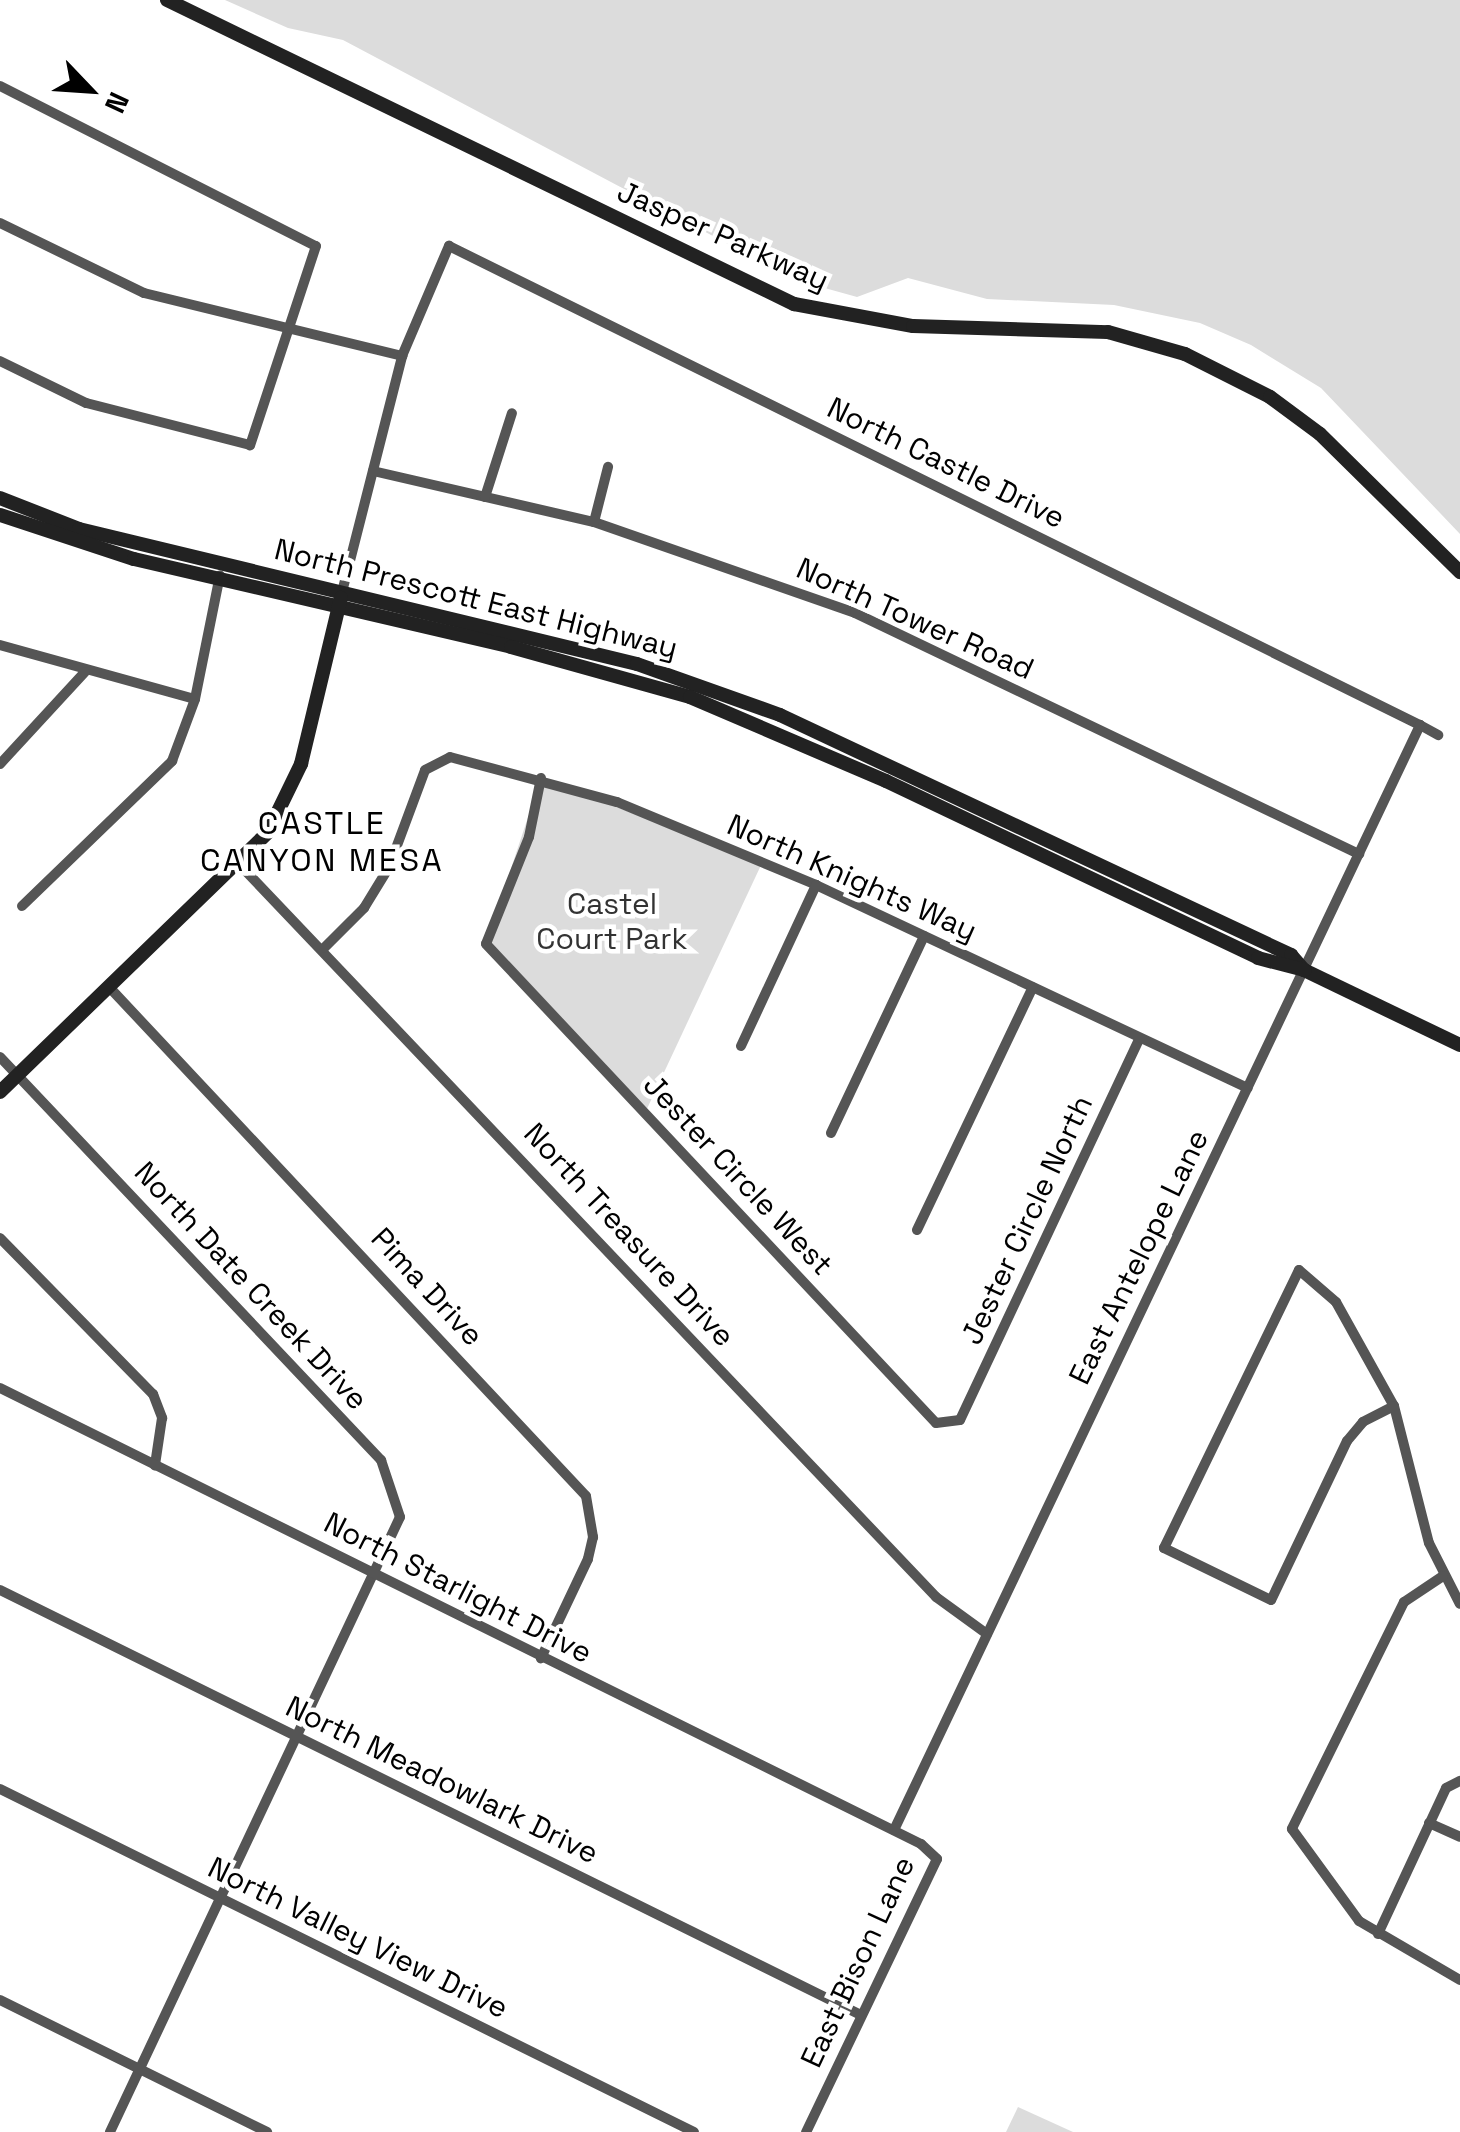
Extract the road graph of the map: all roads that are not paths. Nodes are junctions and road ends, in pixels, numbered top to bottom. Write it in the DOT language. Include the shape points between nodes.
graph roads {
  1 [pos="167,0"];
  2 [pos="0,86"];
  3 [pos="0,223"];
  4 [pos="287,330"];
  5 [pos="402,356"];
  6 [pos="0,360"];
  7 [pos="512,413"];
  8 [pos="608,467"];
  9 [pos="372,472"];
  10 [pos="485,496"];
  11 [pos="0,498"];
  12 [pos="0,515"];
  13 [pos="594,522"];
  14 [pos="220,571"];
  15 [pos="1460,572"];
  16 [pos="341,598"];
  17 [pos="0,645"];
  18 [pos="84,672"];
  19 [pos="196,699"];
  20 [pos="1420,725"];
  21 [pos="1438,736"];
  22 [pos="0,764"];
  23 [pos="541,778"];
  24 [pos="1359,854"];
  25 [pos="240,865"];
  26 [pos="816,885"];
  27 [pos="22,906"];
  28 [pos="924,936"];
  29 [pos="324,948"];
  30 [pos="1304,970"];
  31 [pos="1033,987"];
  32 [pos="110,988"];
  33 [pos="1140,1040"];
  34 [pos="741,1046"];
  35 [pos="1460,1046"];
  36 [pos="0,1057"];
  37 [pos="17,1076"];
  38 [pos="1248,1088"];
  39 [pos="0,1092"];
  40 [pos="832,1133"];
  41 [pos="917,1230"];
  42 [pos="0,1238"];
  43 [pos="0,1388"];
  44 [pos="1394,1406"];
  45 [pos="960,1420"];
  46 [pos="156,1465"];
  47 [pos="378,1575"];
  48 [pos="1443,1576"];
  49 [pos="0,1590"];
  50 [pos="1460,1604"];
  51 [pos="987,1634"];
  52 [pos="540,1658"];
  53 [pos="299,1738"];
  54 [pos="1460,1780"];
  55 [pos="0,1789"];
  56 [pos="1429,1823"];
  57 [pos="894,1830"];
  58 [pos="1460,1837"];
  59 [pos="223,1900"];
  60 [pos="1378,1934"];
  61 [pos="1460,1980"];
  62 [pos="0,2000"];
  63 [pos="862,2015"];
  64 [pos="140,2069"];
  65 [pos="110,2132"];
  66 [pos="266,2132"];
  67 [pos="694,2132"];
  68 [pos="806,2132"];
  1 -- 15 [label="street, Jasper Parkway" via="794,304 913,326 1108,332 1199,360 1270,397 1320,434"];
  2 -- 4 [label="street" via="316,246"];
  3 -- 4 [label="street" via="144,294"];
  4 -- 5 [label="street"];
  4 -- 6 [label="street" via="250,445 86,403"];
  5 -- 9 [label="street"];
  5 -- 20 [label="street, North Castle Drive" via="449,246"];
  7 -- 10 [label="street"];
  8 -- 13 [label="street"];
  9 -- 10 [label="street, North Tower Road"];
  9 -- 16 [label="street"];
  10 -- 13 [label="street, North Tower Road"];
  11 -- 14 [label="street, North Prescott East Highway" via="79,530"];
  12 -- 14 [label="street, North Prescott East Highway" via="134,559"];
  13 -- 24 [label="street, North Tower Road" via="855,613"];
  14 -- 16 [label="street, North Prescott East Highway"];
  14 -- 19 [label="street"];
  16 -- 25 [label="street" via="302,764 268,832"];
  16 -- 30 [label="street, North Prescott East Highway" via="701,694 1290,955"];
  17 -- 18 [label="street"];
  18 -- 19 [label="street"];
  18 -- 22 [label="street"];
  19 -- 27 [label="street" via="172,761"];
  20 -- 21 [label="street"];
  20 -- 24 [label="street, East Antelope Lane"];
  23 -- 26 [label="street, North Knights Way"];
  23 -- 29 [label="street, North Knights Way" via="450,757 426,770 389,867 364,908"];
  23 -- 45 [label="street, Jester Circle West" via="528,837 486,944 936,1423"];
  24 -- 30 [label="street, East Antelope Lane"];
  25 -- 29 [label="street, North Treasure Drive"];
  25 -- 32 [label="street"];
  26 -- 28 [label="street, North Knights Way"];
  26 -- 34 [label="street"];
  28 -- 31 [label="street, North Knights Way"];
  28 -- 40 [label="street"];
  29 -- 51 [label="street, North Treasure Drive" via="938,1600"];
  30 -- 35 [label="street, North Prescott East Highway"];
  30 -- 38 [label="street, East Antelope Lane"];
  31 -- 33 [label="street, North Knights Way"];
  31 -- 41 [label="street"];
  32 -- 37 [label="street"];
  32 -- 52 [label="street, Pima Drive" via="586,1496 593,1537 588,1560"];
  33 -- 38 [label="street, North Knights Way"];
  33 -- 45 [label="street, Jester Circle North"];
  36 -- 37 [label="street, North Date Creek Drive"];
  37 -- 39 [label="street"];
  37 -- 47 [label="street, North Date Creek Drive" via="382,1460 400,1516"];
  38 -- 51 [label="street, East Antelope Lane"];
  42 -- 46 [label="street" via="153,1394 162,1418"];
  43 -- 46 [label="street, North Starlight Drive"];
  44 -- 44 [label="street" via="1336,1302 1299,1270 1164,1548 1271,1600 1347,1441 1363,1422"];
  44 -- 48 [label="street"];
  46 -- 47 [label="street, North Starlight Drive"];
  47 -- 52 [label="street, North Starlight Drive"];
  47 -- 53 [label="street, North Date Creek Drive"];
  48 -- 50 [label="street"];
  48 -- 60 [label="street" via="1404,1602 1292,1829 1359,1920"];
  49 -- 53 [label="street, North Meadowlark Drive"];
  51 -- 57 [label="street, East Antelope Lane"];
  52 -- 57 [label="street, North Starlight Drive"];
  53 -- 59 [label="street, North Date Creek Drive"];
  53 -- 63 [label="street, North Meadowlark Drive"];
  54 -- 56 [label="street" via="1446,1788"];
  55 -- 59 [label="street, North Valley View Drive"];
  56 -- 58 [label="street"];
  56 -- 60 [label="street"];
  57 -- 63 [label="street, East Bison Lane" via="937,1859"];
  59 -- 64 [label="street, North Date Creek Drive"];
  59 -- 67 [label="street, North Valley View Drive"];
  60 -- 61 [label="street"];
  62 -- 64 [label="street"];
  63 -- 68 [label="street, East Bison Lane"];
  64 -- 65 [label="street, North Date Creek Drive"];
  64 -- 66 [label="street"];
}
